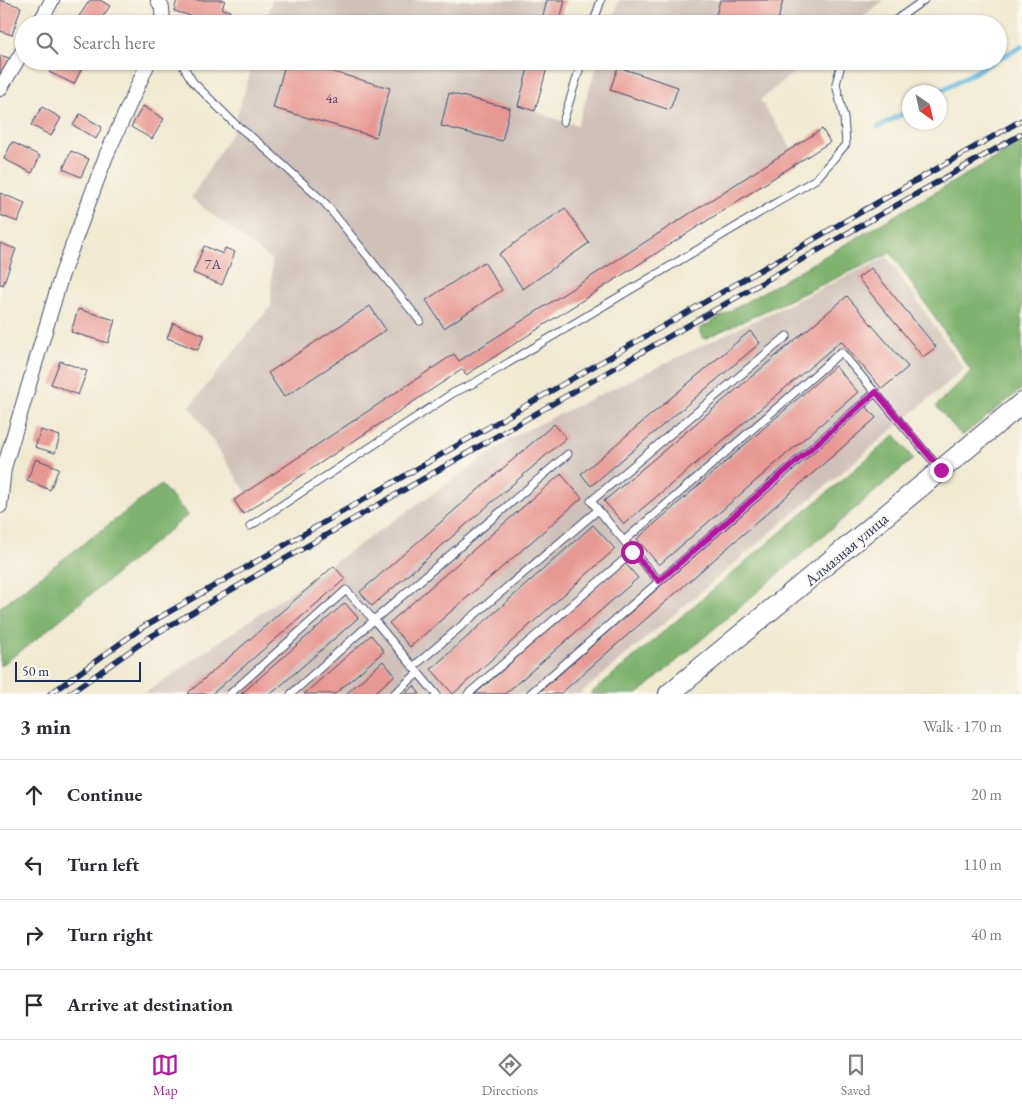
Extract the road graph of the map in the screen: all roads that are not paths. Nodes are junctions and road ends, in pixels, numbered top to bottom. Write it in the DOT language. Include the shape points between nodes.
graph roads {
  1 [pos="52,0"];
  2 [pos="158,0"];
  3 [pos="601,0"];
  4 [pos="924,0"];
  5 [pos="44,15"];
  6 [pos="162,15"];
  7 [pos="596,15"];
  8 [pos="903,15"];
  9 [pos="15,64"];
  10 [pos="145,70"];
  11 [pos="185,70"];
  12 [pos="579,70"];
  13 [pos="840,70"];
  14 [pos="0,89"];
  15 [pos="563,122"];
  16 [pos="420,321"];
  17 [pos="786,336"];
  18 [pos="876,392"];
  19 [pos="1022,403"];
  20 [pos="568,454"];
  21 [pos="941,470"];
  22 [pos="0,506"];
  23 [pos="598,510"];
  24 [pos="250,526"];
  25 [pos="624,542"];
  26 [pos="632,552"];
  27 [pos="659,581"];
  28 [pos="374,620"];
  29 [pos="416,670"];
  30 [pos="230,694"];
  31 [pos="291,694"];
  32 [pos="394,694"];
  33 [pos="436,694"];
  34 [pos="468,694"];
  35 [pos="530,694"];
  36 [pos="669,694"];
  1 -- 5 [label="street"];
  2 -- 6 [label="street"];
  3 -- 7 [label="lane"];
  4 -- 8 [label="lane"];
  9 -- 14 [label="street"];
  10 -- 22 [label="street" via="106,156 62,274 4,468"];
  11 -- 16 [label="lane" via="192,82 235,124 324,203"];
  12 -- 15 [label="lane"];
  13 -- 24 [label="lane" via="836,84 846,144 816,179 453,393"];
  17 -- 23 [label="lane" via="591,502"];
  18 -- 21 [label="lane"];
  18 -- 25 [label="lane" via="841,352"];
  18 -- 27 [label="lane"];
  19 -- 21 [label="street, Алмазная улица"];
  20 -- 28 [label="lane"];
  21 -- 36 [label="street, Алмазная улица"];
  23 -- 25 [label="lane"];
  23 -- 29 [label="lane"];
  25 -- 26 [label="lane"];
  26 -- 27 [label="lane"];
  26 -- 34 [label="lane"];
  27 -- 35 [label="lane"];
  28 -- 29 [label="lane"];
  28 -- 30 [label="lane" via="346,590"];
  28 -- 31 [label="lane"];
  29 -- 32 [label="lane"];
  29 -- 33 [label="lane"];
}
